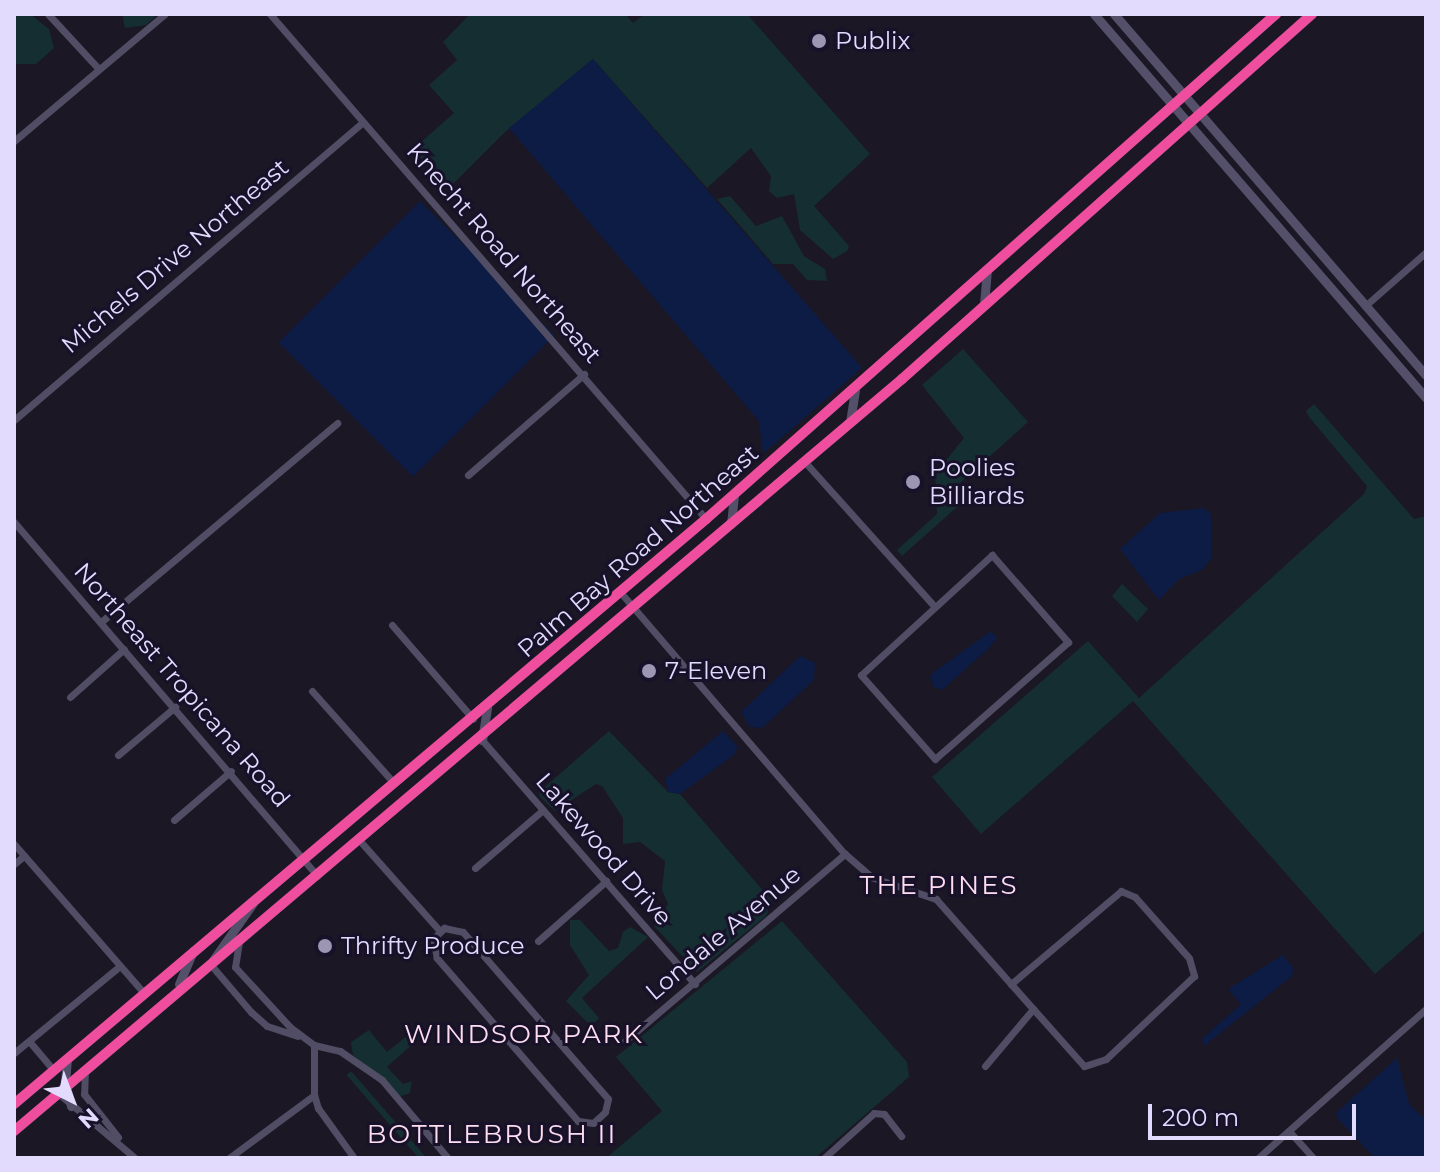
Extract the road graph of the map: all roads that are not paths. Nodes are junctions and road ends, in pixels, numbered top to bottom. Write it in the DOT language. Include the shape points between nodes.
graph roads {
  1 [pos="48,14"];
  2 [pos="165,14"];
  3 [pos="270,14"];
  4 [pos="1094,14"];
  5 [pos="1114,14"];
  6 [pos="1276,14"];
  7 [pos="1312,14"];
  8 [pos="99,69"];
  9 [pos="1183,97"];
  10 [pos="1173,105"];
  11 [pos="1201,116"];
  12 [pos="362,123"];
  13 [pos="1190,125"];
  14 [pos="14,141"];
  15 [pos="1426,252"];
  16 [pos="987,270"];
  17 [pos="984,304"];
  18 [pos="1365,306"];
  19 [pos="584,374"];
  20 [pos="1426,375"];
  21 [pos="856,386"];
  22 [pos="1426,398"];
  23 [pos="14,420"];
  24 [pos="850,422"];
  25 [pos="337,423"];
  26 [pos="804,461"];
  27 [pos="468,475"];
  28 [pos="734,494"];
  29 [pos="706,519"];
  30 [pos="14,522"];
  31 [pos="731,524"];
  32 [pos="621,593"];
  33 [pos="934,606"];
  34 [pos="635,608"];
  35 [pos="101,622"];
  36 [pos="392,625"];
  37 [pos="124,649"];
  38 [pos="312,691"];
  39 [pos="70,697"];
  40 [pos="175,707"];
  41 [pos="487,707"];
  42 [pos="473,719"];
  43 [pos="482,740"];
  44 [pos="472,747"];
  45 [pos="118,755"];
  46 [pos="231,771"];
  47 [pos="394,783"];
  48 [pos="543,810"];
  49 [pos="174,820"];
  50 [pos="360,841"];
  51 [pos="14,844"];
  52 [pos="845,854"];
  53 [pos="24,856"];
  54 [pos="304,856"];
  55 [pos="14,864"];
  56 [pos="475,868"];
  57 [pos="317,876"];
  58 [pos="606,881"];
  59 [pos="256,897"];
  60 [pos="439,930"];
  61 [pos="240,941"];
  62 [pos="538,941"];
  63 [pos="193,951"];
  64 [pos="211,965"];
  65 [pos="120,966"];
  66 [pos="695,984"];
  67 [pos="1011,984"];
  68 [pos="145,994"];
  69 [pos="171,997"];
  70 [pos="1033,1009"];
  71 [pos="1426,1009"];
  72 [pos="144,1019"];
  73 [pos="299,1036"];
  74 [pos="29,1041"];
  75 [pos="625,1041"];
  76 [pos="314,1045"];
  77 [pos="14,1053"];
  78 [pos="67,1059"];
  79 [pos="985,1066"];
  80 [pos="86,1069"];
  81 [pos="53,1070"];
  82 [pos="62,1090"];
  83 [pos="314,1095"];
  84 [pos="14,1104"];
  85 [pos="71,1106"];
  86 [pos="14,1131"];
  87 [pos="1289,1131"];
  88 [pos="901,1136"];
  89 [pos="121,1142"];
  90 [pos="135,1158"];
  91 [pos="229,1158"];
  92 [pos="354,1158"];
  93 [pos="448,1158"];
  94 [pos="824,1158"];
  95 [pos="1258,1158"];
  96 [pos="1313,1158"];
  1 -- 8 [label="street"];
  2 -- 8 [label="street"];
  3 -- 12 [label="street, Knecht Road Northeast"];
  4 -- 10 [label="main road"];
  5 -- 9 [label="main road"];
  6 -- 9 [label="main road, Palm Bay Road Northeast"];
  7 -- 11 [label="main road, Palm Bay Road Northeast"];
  8 -- 14 [label="street"];
  9 -- 10 [label="main road, Palm Bay Road Northeast"];
  9 -- 11 [label="main road"];
  10 -- 13 [label="main road"];
  10 -- 16 [label="main road, Palm Bay Road Northeast"];
  11 -- 13 [label="main road, Palm Bay Road Northeast"];
  11 -- 18 [label="main road"];
  12 -- 19 [label="street, Knecht Road Northeast"];
  12 -- 23 [label="street, Michels Drive Northeast"];
  13 -- 17 [label="main road, Palm Bay Road Northeast"];
  13 -- 22 [label="main road"];
  15 -- 18 [label="street"];
  16 -- 17 [label="main road"];
  16 -- 21 [label="main road, Palm Bay Road Northeast"];
  17 -- 24 [label="main road, Palm Bay Road Northeast"];
  18 -- 20 [label="main road"];
  19 -- 27 [label="street"];
  19 -- 29 [label="street, Knecht Road Northeast"];
  21 -- 24 [label="main road"];
  21 -- 28 [label="main road, Palm Bay Road Northeast"];
  24 -- 26 [label="main road, Palm Bay Road Northeast"];
  25 -- 35 [label="street"];
  26 -- 31 [label="main road, Palm Bay Road Northeast"];
  26 -- 33 [label="street"];
  28 -- 29 [label="main road, Palm Bay Road Northeast"];
  28 -- 31 [label="main road"];
  29 -- 32 [label="main road, Palm Bay Road Northeast"];
  30 -- 35 [label="street, Northeast Tropicana Road"];
  31 -- 34 [label="main road, Palm Bay Road Northeast"];
  32 -- 34 [label="street"];
  32 -- 41 [label="main road, Palm Bay Road Northeast"];
  33 -- 33 [label="street" via="992,555 1068,642 935,759 861,675"];
  34 -- 43 [label="main road, Palm Bay Road Northeast"];
  34 -- 52 [label="street"];
  35 -- 37 [label="street, Northeast Tropicana Road"];
  36 -- 42 [label="street"];
  37 -- 39 [label="street"];
  37 -- 40 [label="street, Northeast Tropicana Road"];
  38 -- 47 [label="street"];
  40 -- 45 [label="street"];
  40 -- 46 [label="street, Northeast Tropicana Road"];
  41 -- 42 [label="main road, Palm Bay Road Northeast"];
  41 -- 43 [label="main road"];
  42 -- 44 [label="main road"];
  42 -- 47 [label="main road, Palm Bay Road Northeast"];
  43 -- 44 [label="main road, Palm Bay Road Northeast"];
  43 -- 48 [label="street, Lakewood Drive"];
  44 -- 50 [label="main road, Palm Bay Road Northeast"];
  46 -- 49 [label="street"];
  46 -- 54 [label="street, Northeast Tropicana Road"];
  47 -- 54 [label="main road, Palm Bay Road Northeast"];
  48 -- 56 [label="street"];
  48 -- 58 [label="street, Lakewood Drive"];
  50 -- 57 [label="main road, Palm Bay Road Northeast"];
  50 -- 60 [label="street"];
  51 -- 53 [label="street"];
  52 -- 66 [label="street, Londale Avenue"];
  52 -- 67 [label="street" via="871,877 936,899"];
  53 -- 55 [label="street"];
  53 -- 65 [label="street"];
  54 -- 57 [label="street, Northeast Tropicana Road"];
  54 -- 59 [label="main road, Palm Bay Road Northeast"];
  57 -- 61 [label="main road, Palm Bay Road Northeast"];
  58 -- 62 [label="street"];
  58 -- 66 [label="street, Lakewood Drive"];
  59 -- 63 [label="main road, Palm Bay Road Northeast"];
  59 -- 64 [label="main road"];
  60 -- 60 [label="street" via="432,944 437,958 578,1121 593,1123 605,1112 608,1099 463,932 455,927"];
  61 -- 64 [label="main road, Palm Bay Road Northeast"];
  61 -- 73 [label="street" via="235,967"];
  63 -- 68 [label="main road, Palm Bay Road Northeast"];
  63 -- 69 [label="main road" via="185,979"];
  64 -- 69 [label="main road, Palm Bay Road Northeast"];
  64 -- 73 [label="street" via="267,1026"];
  65 -- 68 [label="street"];
  65 -- 74 [label="street"];
  66 -- 75 [label="street, Londale Avenue"];
  67 -- 70 [label="street"];
  67 -- 70 [label="street" via="1121,891 1135,897 1193,967 1192,982 1093,1066 1084,1066"];
  68 -- 72 [label="main road"];
  68 -- 78 [label="main road, Palm Bay Road Northeast"];
  69 -- 72 [label="main road, Palm Bay Road Northeast"];
  70 -- 79 [label="street"];
  71 -- 87 [label="street"];
  72 -- 80 [label="main road, Palm Bay Road Northeast"];
  73 -- 76 [label="street"];
  74 -- 77 [label="street"];
  74 -- 81 [label="street"];
  76 -- 83 [label="street"];
  76 -- 93 [label="street" via="340,1051 382,1080"];
  78 -- 81 [label="main road, Palm Bay Road Northeast"];
  78 -- 82 [label="main road"];
  80 -- 82 [label="main road, Palm Bay Road Northeast"];
  80 -- 89 [label="street" via="84,1094"];
  81 -- 84 [label="main road, Palm Bay Road Northeast"];
  82 -- 85 [label="main road"];
  82 -- 86 [label="main road, Palm Bay Road Northeast"];
  83 -- 91 [label="street"];
  83 -- 92 [label="street"];
  85 -- 89 [label="street"];
  87 -- 95 [label="street"];
  87 -- 96 [label="street"];
  88 -- 94 [label="street" via="884,1114 874,1113"];
  89 -- 90 [label="street"];
}
